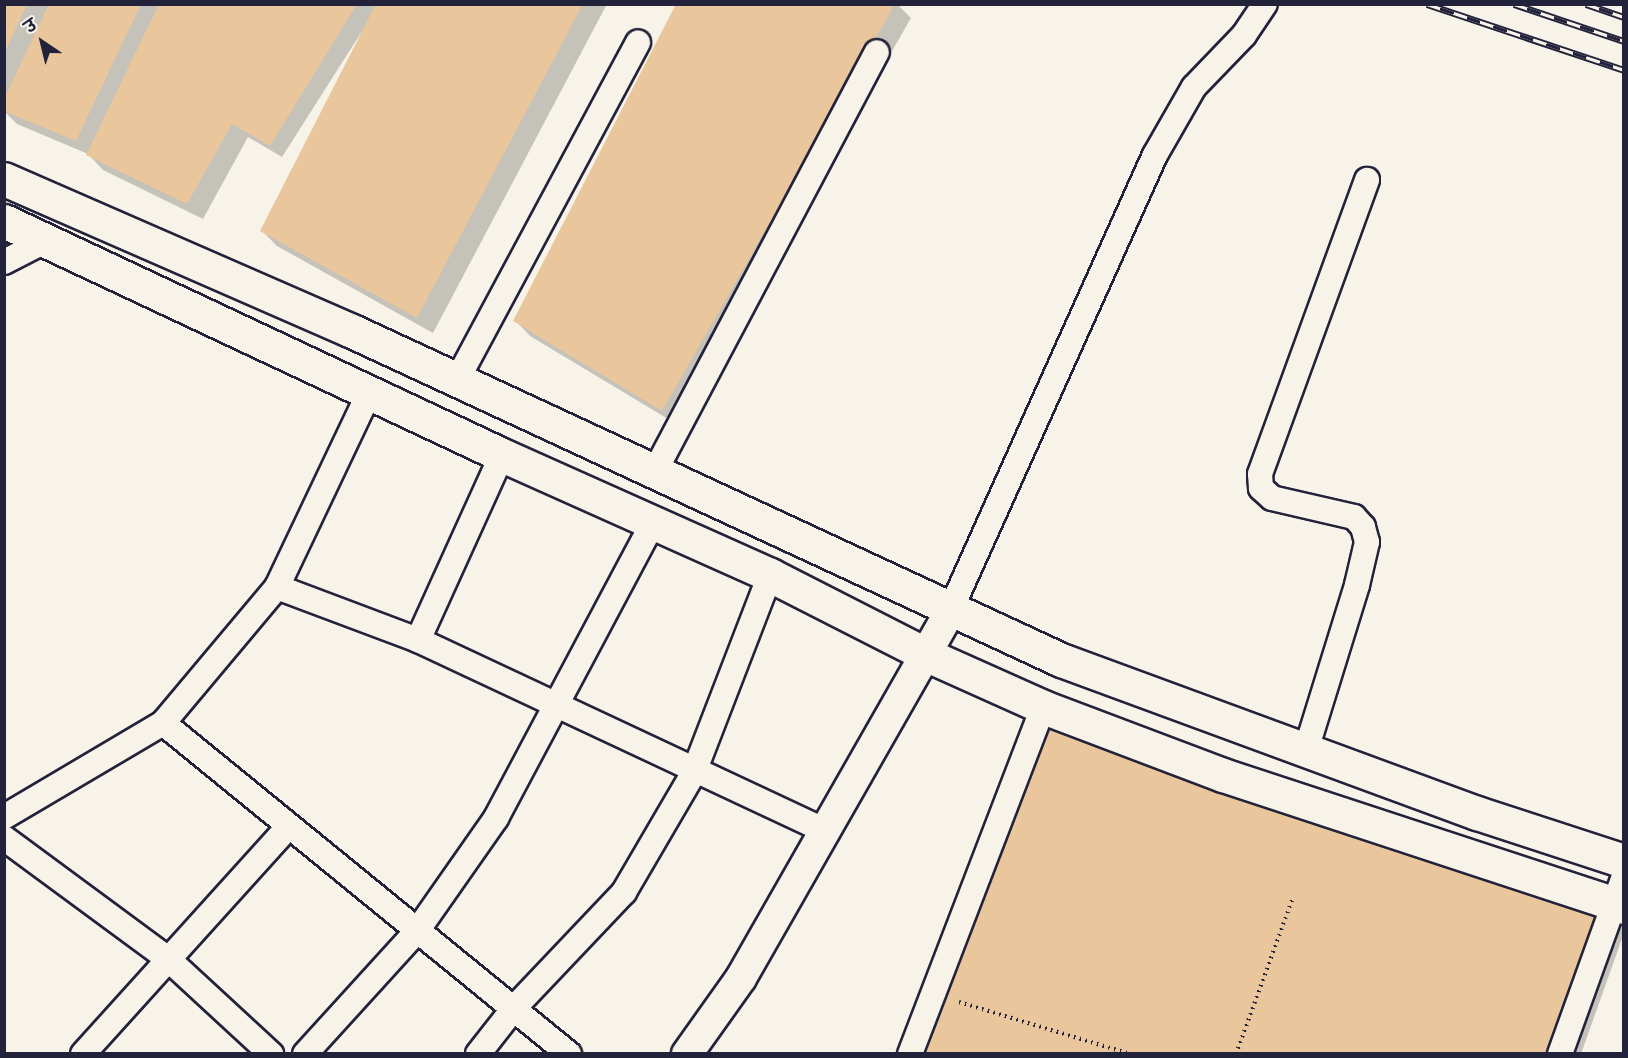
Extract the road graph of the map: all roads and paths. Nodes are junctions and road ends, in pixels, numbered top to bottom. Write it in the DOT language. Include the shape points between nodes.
graph roads {
  1 [pos="1265,4"];
  2 [pos="639,43"];
  3 [pos="877,52"];
  4 [pos="4,179"];
  5 [pos="1367,180"];
  6 [pos="4,221"];
  7 [pos="47,240"];
  8 [pos="4,262"];
  9 [pos="458,380"];
  10 [pos="370,391"];
  11 [pos="502,455"];
  12 [pos="654,473"];
  13 [pos="652,524"];
  14 [pos="770,576"];
  15 [pos="277,588"];
  16 [pos="950,611"];
  17 [pos="418,640"];
  18 [pos="927,655"];
  19 [pos="554,703"];
  20 [pos="1043,707"];
  21 [pos="163,723"];
  22 [pos="1306,750"];
  23 [pos="694,772"];
  24 [pos="4,818"];
  25 [pos="289,826"];
  26 [pos="827,832"];
  27 [pos="4,838"];
  28 [pos="1623,861"];
  29 [pos="1620,896"];
  30 [pos="1292,900"];
  31 [pos="417,932"];
  32 [pos="167,958"];
  33 [pos="935,995"];
  34 [pos="514,1008"];
  35 [pos="82,1053"];
  36 [pos="271,1053"];
  37 [pos="305,1053"];
  38 [pos="478,1053"];
  39 [pos="569,1053"];
  40 [pos="687,1053"];
  41 [pos="910,1053"];
  42 [pos="1130,1053"];
  43 [pos="1236,1053"];
  44 [pos="1560,1053"];
  1 -- 16 [label="street" via="1244,35 1194,87 1155,155"];
  2 -- 9 [label="street"];
  3 -- 12 [label="street"];
  4 -- 9 [label="main road"];
  5 -- 22 [label="street" via="1260,474 1261,488 1272,498 1354,518 1363,527 1366,542 1357,585"];
  6 -- 7 [label="main road"];
  7 -- 8 [label="street"];
  7 -- 10 [label="main road"];
  9 -- 12 [label="main road"];
  10 -- 11 [label="main road"];
  10 -- 15 [label="street"];
  11 -- 13 [label="main road"];
  11 -- 17 [label="street"];
  12 -- 16 [label="main road"];
  13 -- 14 [label="main road"];
  13 -- 19 [label="street"];
  14 -- 18 [label="main road"];
  14 -- 23 [label="street"];
  15 -- 17 [label="street"];
  15 -- 21 [label="street"];
  16 -- 18 [label="street"];
  16 -- 22 [label="main road" via="1061,660"];
  17 -- 19 [label="street"];
  18 -- 20 [label="main road"];
  18 -- 26 [label="street"];
  19 -- 23 [label="street"];
  19 -- 31 [label="street" via="496,818"];
  20 -- 29 [label="main road" via="1223,775"];
  20 -- 33 [label="street"];
  21 -- 24 [label="street"];
  21 -- 25 [label="street"];
  22 -- 28 [label="main road"];
  23 -- 26 [label="street"];
  23 -- 34 [label="street" via="624,892"];
  25 -- 31 [label="street"];
  25 -- 32 [label="street"];
  26 -- 40 [label="street" via="741,978"];
  27 -- 32 [label="street"];
  29 -- 44 [label="street"];
  30 -- 43 [label="path"];
  31 -- 34 [label="street"];
  31 -- 37 [label="street"];
  32 -- 35 [label="street"];
  32 -- 36 [label="street"];
  33 -- 41 [label="street"];
  33 -- 42 [label="path"];
  34 -- 38 [label="street"];
  34 -- 39 [label="street"];
}
